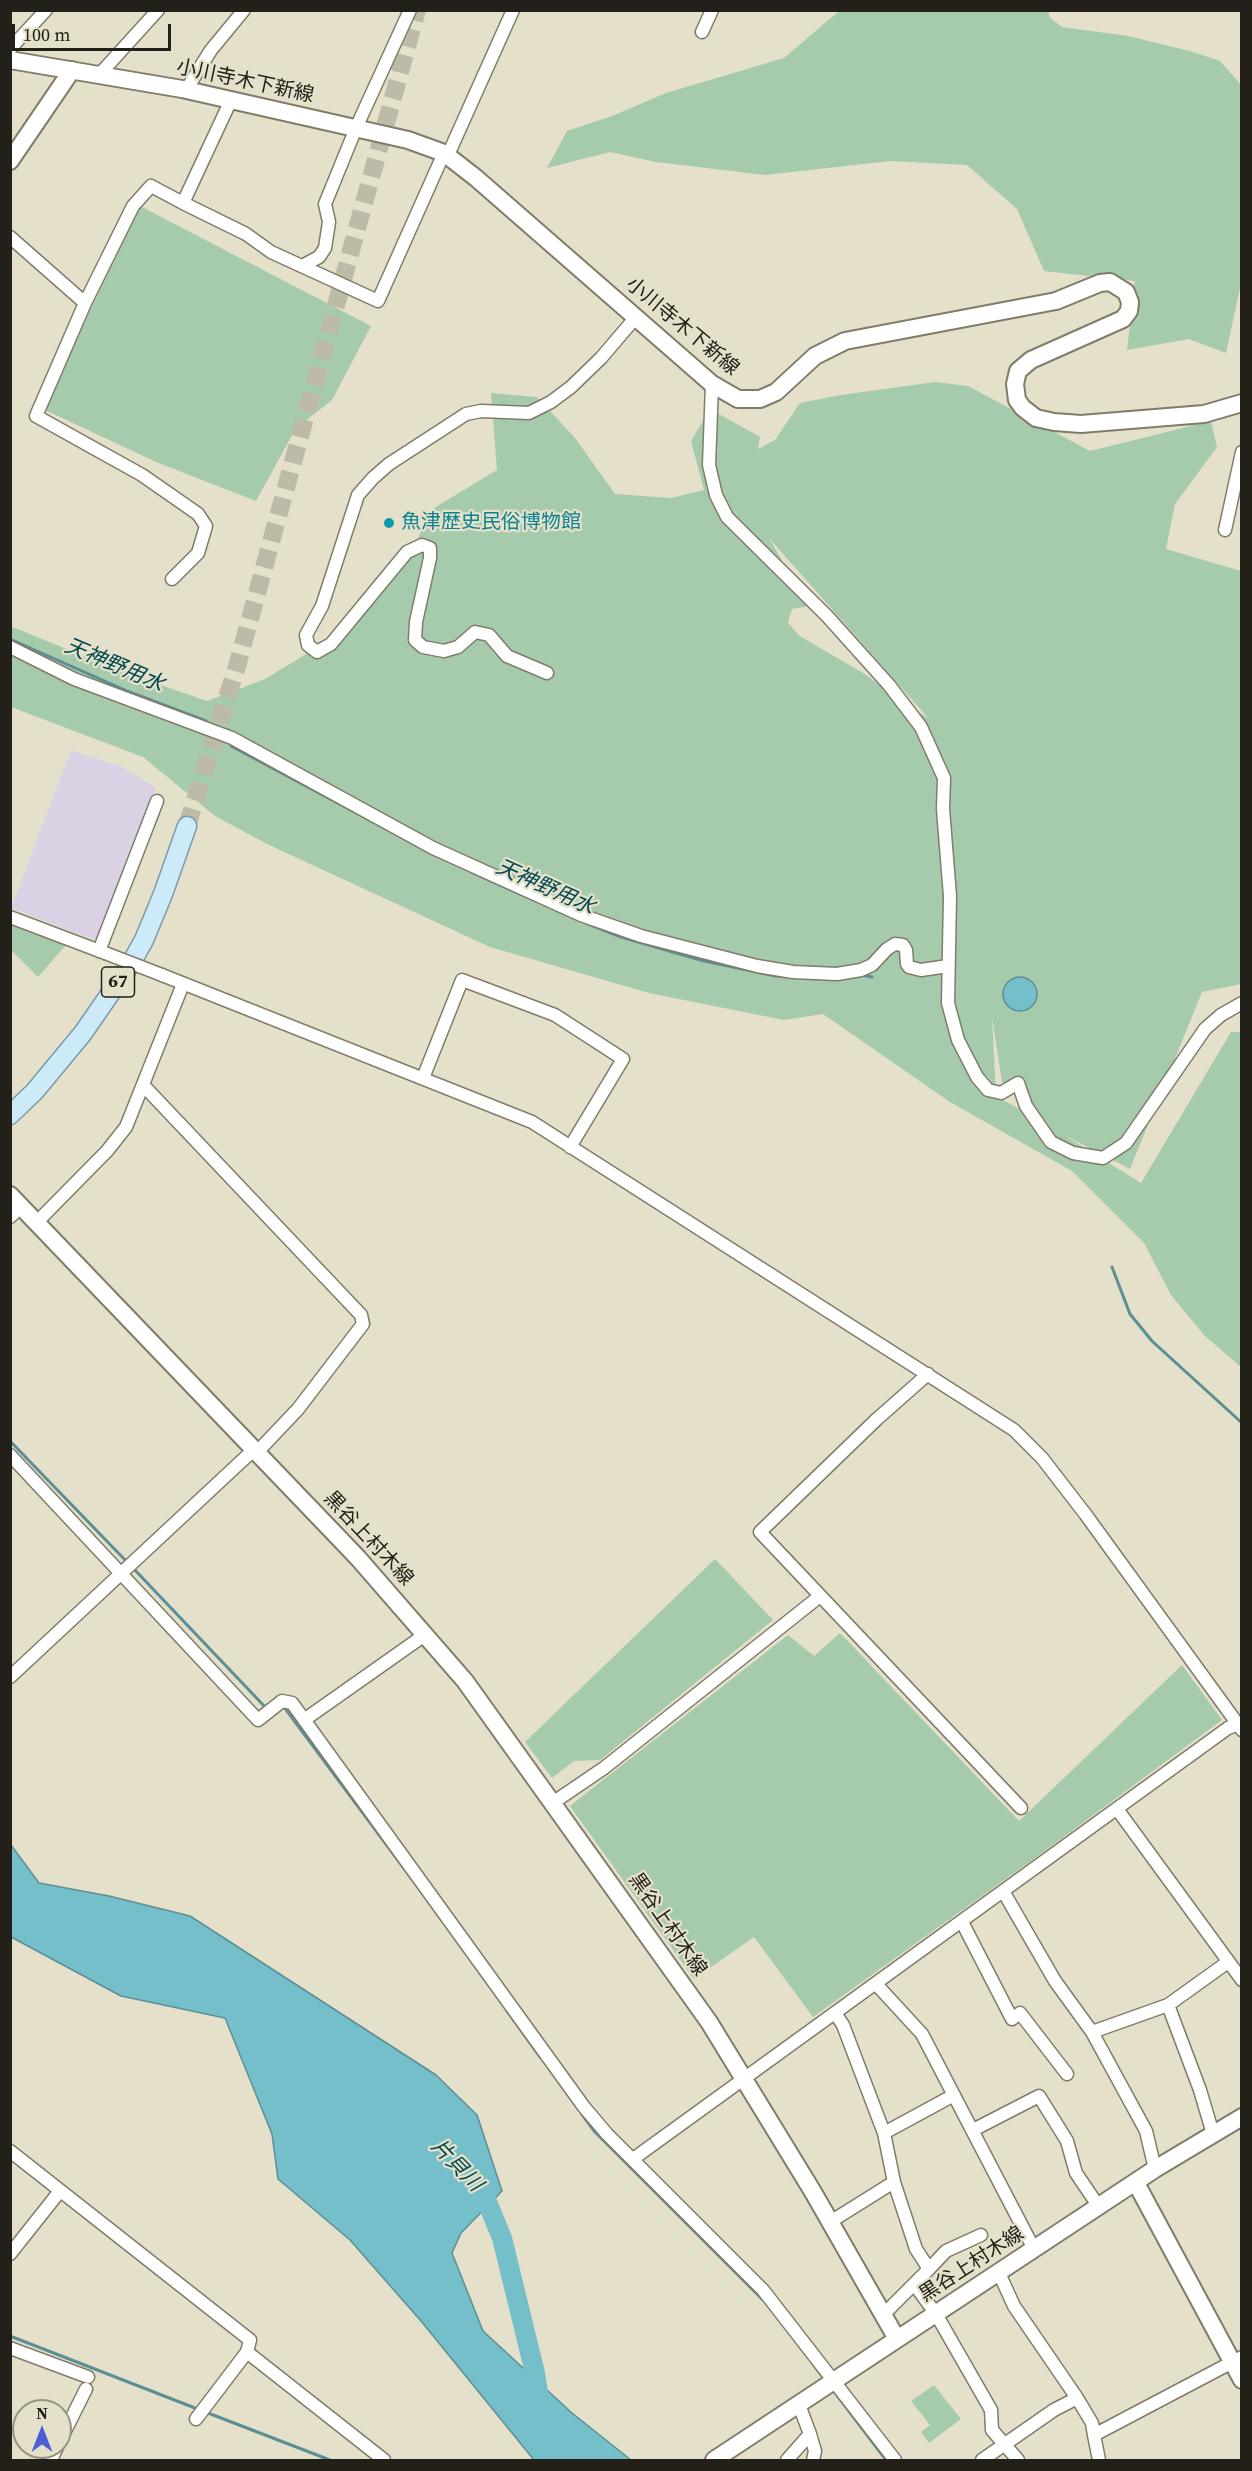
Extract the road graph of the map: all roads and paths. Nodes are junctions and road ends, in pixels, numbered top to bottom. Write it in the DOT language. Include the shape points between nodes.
graph roads {
  1 [pos="46,10"];
  2 [pos="158,10"];
  3 [pos="244,10"];
  4 [pos="410,10"];
  5 [pos="513,10"];
  6 [pos="712,10"];
  7 [pos="702,32"];
  8 [pos="10,49"];
  9 [pos="10,60"];
  10 [pos="66,69"];
  11 [pos="99,75"];
  12 [pos="186,90"];
  13 [pos="231,100"];
  14 [pos="356,128"];
  15 [pos="10,143"];
  16 [pos="446,154"];
  17 [pos="10,161"];
  18 [pos="183,203"];
  19 [pos="10,237"];
  20 [pos="302,266"];
  21 [pos="85,303"];
  22 [pos="636,317"];
  23 [pos="712,384"];
  24 [pos="1242,403"];
  25 [pos="1242,452"];
  26 [pos="1225,530"];
  27 [pos="172,579"];
  28 [pos="10,647"];
  29 [pos="548,673"];
  30 [pos="157,801"];
  31 [pos="187,826"];
  32 [pos="10,917"];
  33 [pos="102,952"];
  34 [pos="948,966"];
  35 [pos="183,984"];
  36 [pos="1242,1003"];
  37 [pos="423,1078"];
  38 [pos="143,1085"];
  39 [pos="10,1115"];
  40 [pos="570,1147"];
  41 [pos="14,1206"];
  42 [pos="37,1222"];
  43 [pos="928,1374"];
  44 [pos="255,1452"];
  45 [pos="10,1455"];
  46 [pos="122,1574"];
  47 [pos="820,1596"];
  48 [pos="426,1634"];
  49 [pos="10,1677"];
  50 [pos="304,1720"];
  51 [pos="1240,1726"];
  52 [pos="554,1802"];
  53 [pos="1022,1808"];
  54 [pos="1117,1809"];
  55 [pos="1003,1891"];
  56 [pos="962,1922"];
  57 [pos="1228,1962"];
  58 [pos="1242,1980"];
  59 [pos="876,1984"];
  60 [pos="1168,2005"];
  61 [pos="835,2013"];
  62 [pos="1092,2032"];
  63 [pos="1067,2074"];
  64 [pos="744,2078"];
  65 [pos="954,2095"];
  66 [pos="1242,2117"];
  67 [pos="973,2130"];
  68 [pos="884,2133"];
  69 [pos="1213,2134"];
  70 [pos="10,2151"];
  71 [pos="633,2159"];
  72 [pos="1155,2169"];
  73 [pos="894,2182"];
  74 [pos="1136,2183"];
  75 [pos="60,2191"];
  76 [pos="1099,2207"];
  77 [pos="830,2222"];
  78 [pos="981,2235"];
  79 [pos="1034,2249"];
  80 [pos="10,2254"];
  81 [pos="929,2269"];
  82 [pos="999,2273"];
  83 [pos="914,2284"];
  84 [pos="884,2314"];
  85 [pos="936,2314"];
  86 [pos="897,2339"];
  87 [pos="10,2348"];
  88 [pos="247,2352"];
  89 [pos="1237,2359"];
  90 [pos="1242,2380"];
  91 [pos="835,2382"];
  92 [pos="1077,2398"];
  93 [pos="799,2405"];
  94 [pos="72,2415"];
  95 [pos="196,2420"];
  96 [pos="810,2434"];
  97 [pos="1094,2435"];
  98 [pos="1002,2445"];
  99 [pos="384,2460"];
  100 [pos="714,2460"];
  101 [pos="787,2460"];
  102 [pos="813,2460"];
  103 [pos="895,2460"];
  104 [pos="982,2460"];
  105 [pos="1018,2460"];
  106 [pos="1099,2460"];
  1 -- 8 [label="street"];
  2 -- 11 [label="street"];
  3 -- 12 [label="street" via="211,50"];
  4 -- 14 [label="street"];
  5 -- 16 [label="street"];
  6 -- 7 [label="street"];
  9 -- 10 [label="main road, 小川寺木下新線"];
  10 -- 11 [label="main road, 小川寺木下新線"];
  10 -- 15 [label="main road"];
  10 -- 17 [label="main road"];
  11 -- 12 [label="main road, 小川寺木下新線"];
  12 -- 13 [label="main road, 小川寺木下新線"];
  13 -- 14 [label="main road, 小川寺木下新線"];
  13 -- 18 [label="street"];
  14 -- 16 [label="main road, 小川寺木下新線"];
  14 -- 20 [label="street" via="325,204 325,248 319,257"];
  16 -- 20 [label="street" via="378,301"];
  16 -- 22 [label="main road, 小川寺木下新線"];
  18 -- 20 [label="street"];
  18 -- 21 [label="street" via="151,186 133,206"];
  19 -- 21 [label="street"];
  21 -- 27 [label="street" via="36,416 142,475 198,514 206,526 198,553"];
  22 -- 23 [label="main road, 小川寺木下新線"];
  22 -- 29 [label="street" via="601,358 551,402 529,413 466,414 373,478 358,495 322,606 306,635 308,645 318,652 331,644 407,552 422,545 430,548 430,558 415,640 423,647 444,651 458,647 475,632 489,635 507,656"];
  23 -- 24 [label="main road, 小川寺木下新線" via="738,399 760,399 776,392 815,356 845,341 1056,302 1110,282 1126,292 1129,311 1123,319 1031,360 1018,371 1017,400 1023,408 1036,418 1081,424 1204,414"];
  23 -- 34 [label="street" via="709,465 716,495 727,517 827,616 889,685 921,727 934,752 944,778 950,896"];
  25 -- 26 [label="street"];
  28 -- 34 [label="street" via="74,679 232,738 433,848 581,915 641,936 794,972 837,974 861,970 895,944 906,950 909,968"];
  30 -- 33 [label="street"];
  31 -- 39 [label="main road, 67" via="170,878 130,965 83,1034"];
  32 -- 33 [label="street"];
  33 -- 35 [label="street, bridge"];
  34 -- 36 [label="street" via="948,1003 958,1040 977,1077 988,1090 1001,1094 1018,1083 1026,1106 1051,1142 1073,1153 1103,1158 1126,1143 1205,1029"];
  35 -- 37 [label="street"];
  35 -- 38 [label="street"];
  37 -- 40 [label="street" via="532,1122"];
  37 -- 40 [label="street" via="462,980 555,1015 623,1059"];
  38 -- 42 [label="street" via="126,1127"];
  38 -- 44 [label="street" via="361,1315 363,1324 298,1409"];
  40 -- 43 [label="street"];
  41 -- 42 [label="main road, 黒谷上村木線"];
  42 -- 44 [label="main road, 黒谷上村木線"];
  43 -- 47 [label="street" via="760,1532"];
  43 -- 51 [label="street" via="1014,1430 1042,1458"];
  44 -- 46 [label="street"];
  44 -- 48 [label="main road, 黒谷上村木線"];
  45 -- 46 [label="street"];
  46 -- 49 [label="street"];
  46 -- 50 [label="street" via="258,1720 282,1701 292,1703"];
  47 -- 52 [label="street" via="604,1768"];
  47 -- 53 [label="street"];
  48 -- 50 [label="street"];
  48 -- 52 [label="main road, 黒谷上村木線"];
  50 -- 71 [label="street" via="584,2107"];
  51 -- 54 [label="street" via="1228,1728"];
  52 -- 64 [label="main road, 黒谷上村木線" via="674,1970"];
  54 -- 55 [label="street"];
  54 -- 57 [label="street"];
  55 -- 56 [label="street"];
  55 -- 62 [label="street" via="1055,1981"];
  56 -- 59 [label="street"];
  56 -- 63 [label="street" via="1012,2019 1020,2013"];
  57 -- 58 [label="street"];
  57 -- 60 [label="street"];
  59 -- 61 [label="street"];
  59 -- 65 [label="street" via="922,2034"];
  60 -- 62 [label="street"];
  60 -- 69 [label="street"];
  61 -- 64 [label="street"];
  61 -- 68 [label="street"];
  62 -- 72 [label="street" via="1146,2131"];
  64 -- 71 [label="street"];
  64 -- 77 [label="main road, 黒谷上村木線"];
  65 -- 67 [label="street"];
  65 -- 68 [label="street"];
  66 -- 69 [label="main road, 黒谷上村木線"];
  67 -- 76 [label="street" via="1039,2096 1067,2141 1076,2173"];
  67 -- 79 [label="street"];
  68 -- 73 [label="street"];
  69 -- 72 [label="main road, 黒谷上村木線"];
  70 -- 75 [label="street"];
  71 -- 91 [label="street" via="763,2290"];
  72 -- 74 [label="main road, 黒谷上村木線"];
  73 -- 77 [label="street"];
  73 -- 81 [label="street" via="916,2249"];
  74 -- 76 [label="main road, 黒谷上村木線"];
  74 -- 89 [label="main road"];
  75 -- 80 [label="street"];
  75 -- 88 [label="street" via="250,2340"];
  76 -- 79 [label="main road, 黒谷上村木線"];
  77 -- 84 [label="main road, 黒谷上村木線"];
  78 -- 81 [label="street" via="946,2252"];
  79 -- 82 [label="main road, 黒谷上村木線"];
  81 -- 83 [label="street"];
  82 -- 85 [label="main road, 黒谷上村木線"];
  82 -- 92 [label="street" via="1014,2306"];
  83 -- 84 [label="street"];
  83 -- 85 [label="street"];
  84 -- 86 [label="main road, 黒谷上村木線"];
  85 -- 86 [label="main road, 黒谷上村木線"];
  85 -- 98 [label="street" via="991,2410 992,2430"];
  86 -- 91 [label="main road"];
  87 -- 94 [label="street" via="87,2383"];
  88 -- 95 [label="street"];
  88 -- 99 [label="street"];
  89 -- 90 [label="main road"];
  89 -- 97 [label="street"];
  91 -- 93 [label="main road"];
  91 -- 103 [label="street"];
  92 -- 97 [label="street" via="1092,2423"];
  92 -- 98 [label="street"];
  93 -- 96 [label="street"];
  93 -- 100 [label="main road"];
  96 -- 101 [label="street"];
  96 -- 102 [label="street" via="815,2451"];
  97 -- 106 [label="street"];
  98 -- 104 [label="street"];
  98 -- 105 [label="street"];
}
